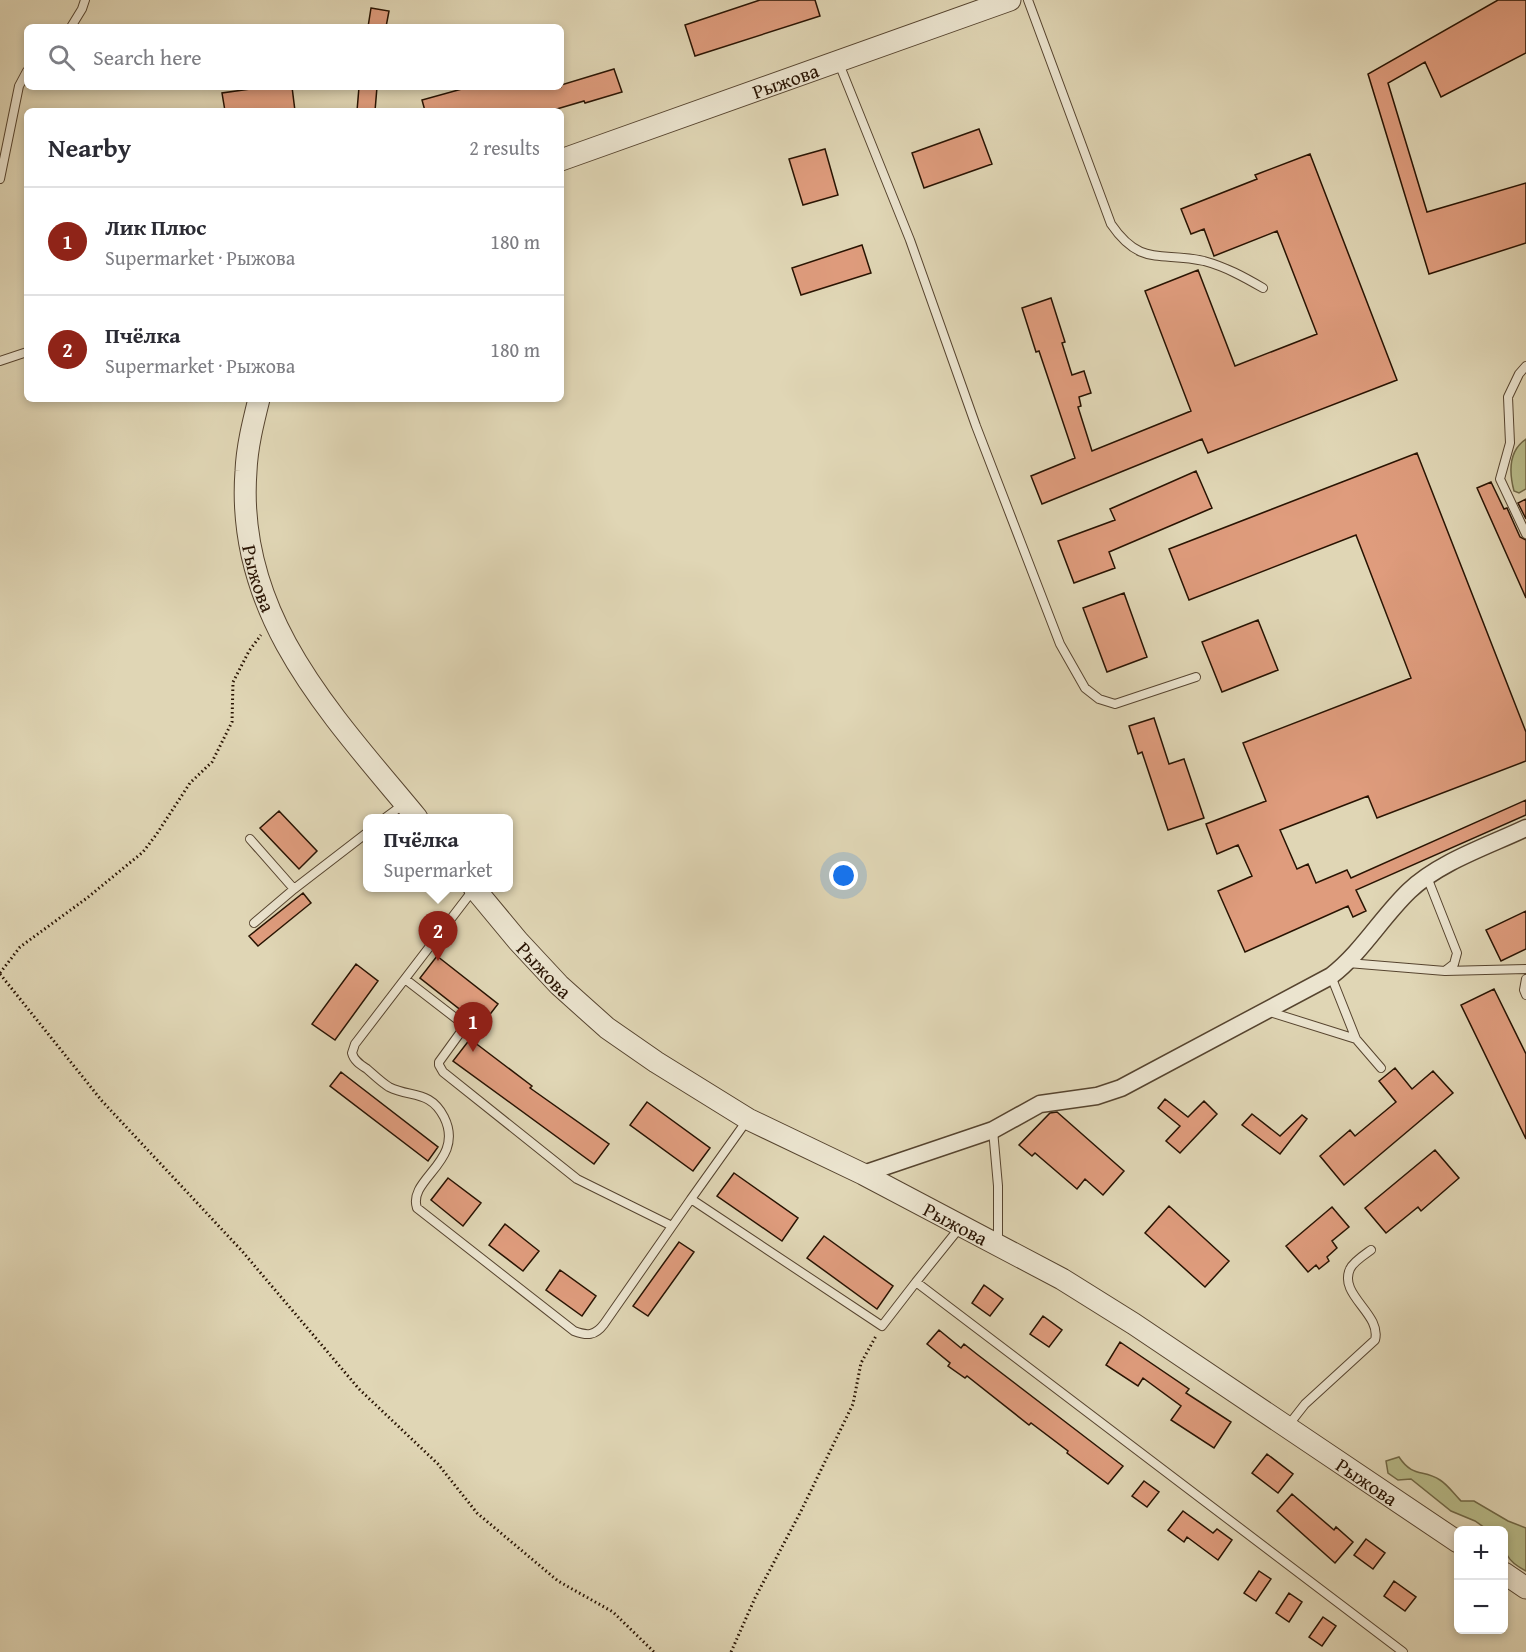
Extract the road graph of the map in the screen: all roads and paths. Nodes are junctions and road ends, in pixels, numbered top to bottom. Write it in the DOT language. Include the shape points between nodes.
graph roads {
  1 [pos="85,0"];
  2 [pos="1010,0"];
  3 [pos="1028,0"];
  4 [pos="73,24"];
  5 [pos="838,61"];
  6 [pos="24,77"];
  7 [pos="564,159"];
  8 [pos="0,179"];
  9 [pos="1263,288"];
  10 [pos="24,353"];
  11 [pos="0,360"];
  12 [pos="1526,366"];
  13 [pos="258,402"];
  14 [pos="1526,534"];
  15 [pos="274,621"];
  16 [pos="1196,677"];
  17 [pos="411,811"];
  18 [pos="1526,828"];
  19 [pos="363,836"];
  20 [pos="250,839"];
  21 [pos="1427,877"];
  22 [pos="294,889"];
  23 [pos="471,892"];
  24 [pos="477,892"];
  25 [pos="254,923"];
  26 [pos="1348,963"];
  27 [pos="1526,969"];
  28 [pos="1445,971"];
  29 [pos="0,974"];
  30 [pos="1331,976"];
  31 [pos="1526,978"];
  32 [pos="405,979"];
  33 [pos="1526,995"];
  34 [pos="1267,1011"];
  35 [pos="1356,1039"];
  36 [pos="1381,1068"];
  37 [pos="748,1119"];
  38 [pos="993,1130"];
  39 [pos="862,1174"];
  40 [pos="691,1199"];
  41 [pos="672,1226"];
  42 [pos="961,1226"];
  43 [pos="998,1244"];
  44 [pos="1371,1250"];
  45 [pos="916,1282"];
  46 [pos="882,1326"];
  47 [pos="1287,1428"];
  48 [pos="1454,1539"];
  49 [pos="1508,1576"];
  50 [pos="1526,1588"];
  51 [pos="654,1652"];
  52 [pos="731,1652"];
  53 [pos="1403,1652"];
  1 -- 4 [label="lane"];
  2 -- 5 [label="street, Рыжова"];
  3 -- 9 [label="lane" via="1111,224 1120,238 1143,254 1202,261"];
  5 -- 7 [label="street, Рыжова"];
  5 -- 16 [label="lane" via="1071,667 1085,688 1099,699 1115,704"];
  6 -- 8 [label="lane"];
  10 -- 11 [label="lane"];
  12 -- 14 [label="lane" via="1508,397 1510,443 1500,479"];
  13 -- 15 [label="street, Рыжова" via="245,495 257,575"];
  15 -- 17 [label="street, Рыжова" via="297,666 326,708"];
  15 -- 29 [label="path" via="249,651 233,682 232,722 212,762 190,783 143,852 20,947"];
  18 -- 21 [label="street"];
  19 -- 22 [label="lane"];
  20 -- 22 [label="lane"];
  21 -- 26 [label="street" via="1409,891"];
  21 -- 28 [label="lane" via="1457,953 1454,964"];
  22 -- 25 [label="lane"];
  23 -- 32 [label="lane"];
  24 -- 37 [label="street, Рыжова" via="559,985 607,1028"];
  26 -- 28 [label="lane"];
  26 -- 30 [label="street"];
  27 -- 28 [label="lane"];
  29 -- 51 [label="path" via="102,1101 242,1251 359,1389 438,1464 477,1513 558,1581 613,1612"];
  30 -- 34 [label="street"];
  30 -- 35 [label="lane"];
  31 -- 33 [label="lane"];
  32 -- 41 [label="lane" via="462,1026 440,1062 443,1072 577,1179"];
  32 -- 41 [label="lane" via="352,1053 388,1086 434,1103 448,1127 444,1155 418,1190 417,1208 574,1331 591,1335 598,1332"];
  34 -- 35 [label="lane"];
  34 -- 38 [label="street" via="1121,1088 1098,1096 1040,1104"];
  35 -- 36 [label="lane"];
  37 -- 39 [label="street, Рыжова"];
  37 -- 40 [label="lane"];
  38 -- 39 [label="street"];
  38 -- 43 [label="lane"];
  39 -- 42 [label="street, Рыжова"];
  40 -- 41 [label="lane"];
  40 -- 46 [label="lane"];
  42 -- 43 [label="street, Рыжова"];
  42 -- 45 [label="lane"];
  43 -- 47 [label="street, Рыжова" via="1134,1324"];
  44 -- 47 [label="lane" via="1350,1267 1347,1279 1374,1324 1374,1340 1305,1404"];
  45 -- 46 [label="lane"];
  45 -- 53 [label="lane"];
  46 -- 52 [label="path" via="861,1363 853,1404"];
  47 -- 48 [label="street, Рыжова"];
  49 -- 50 [label="street"];
}
